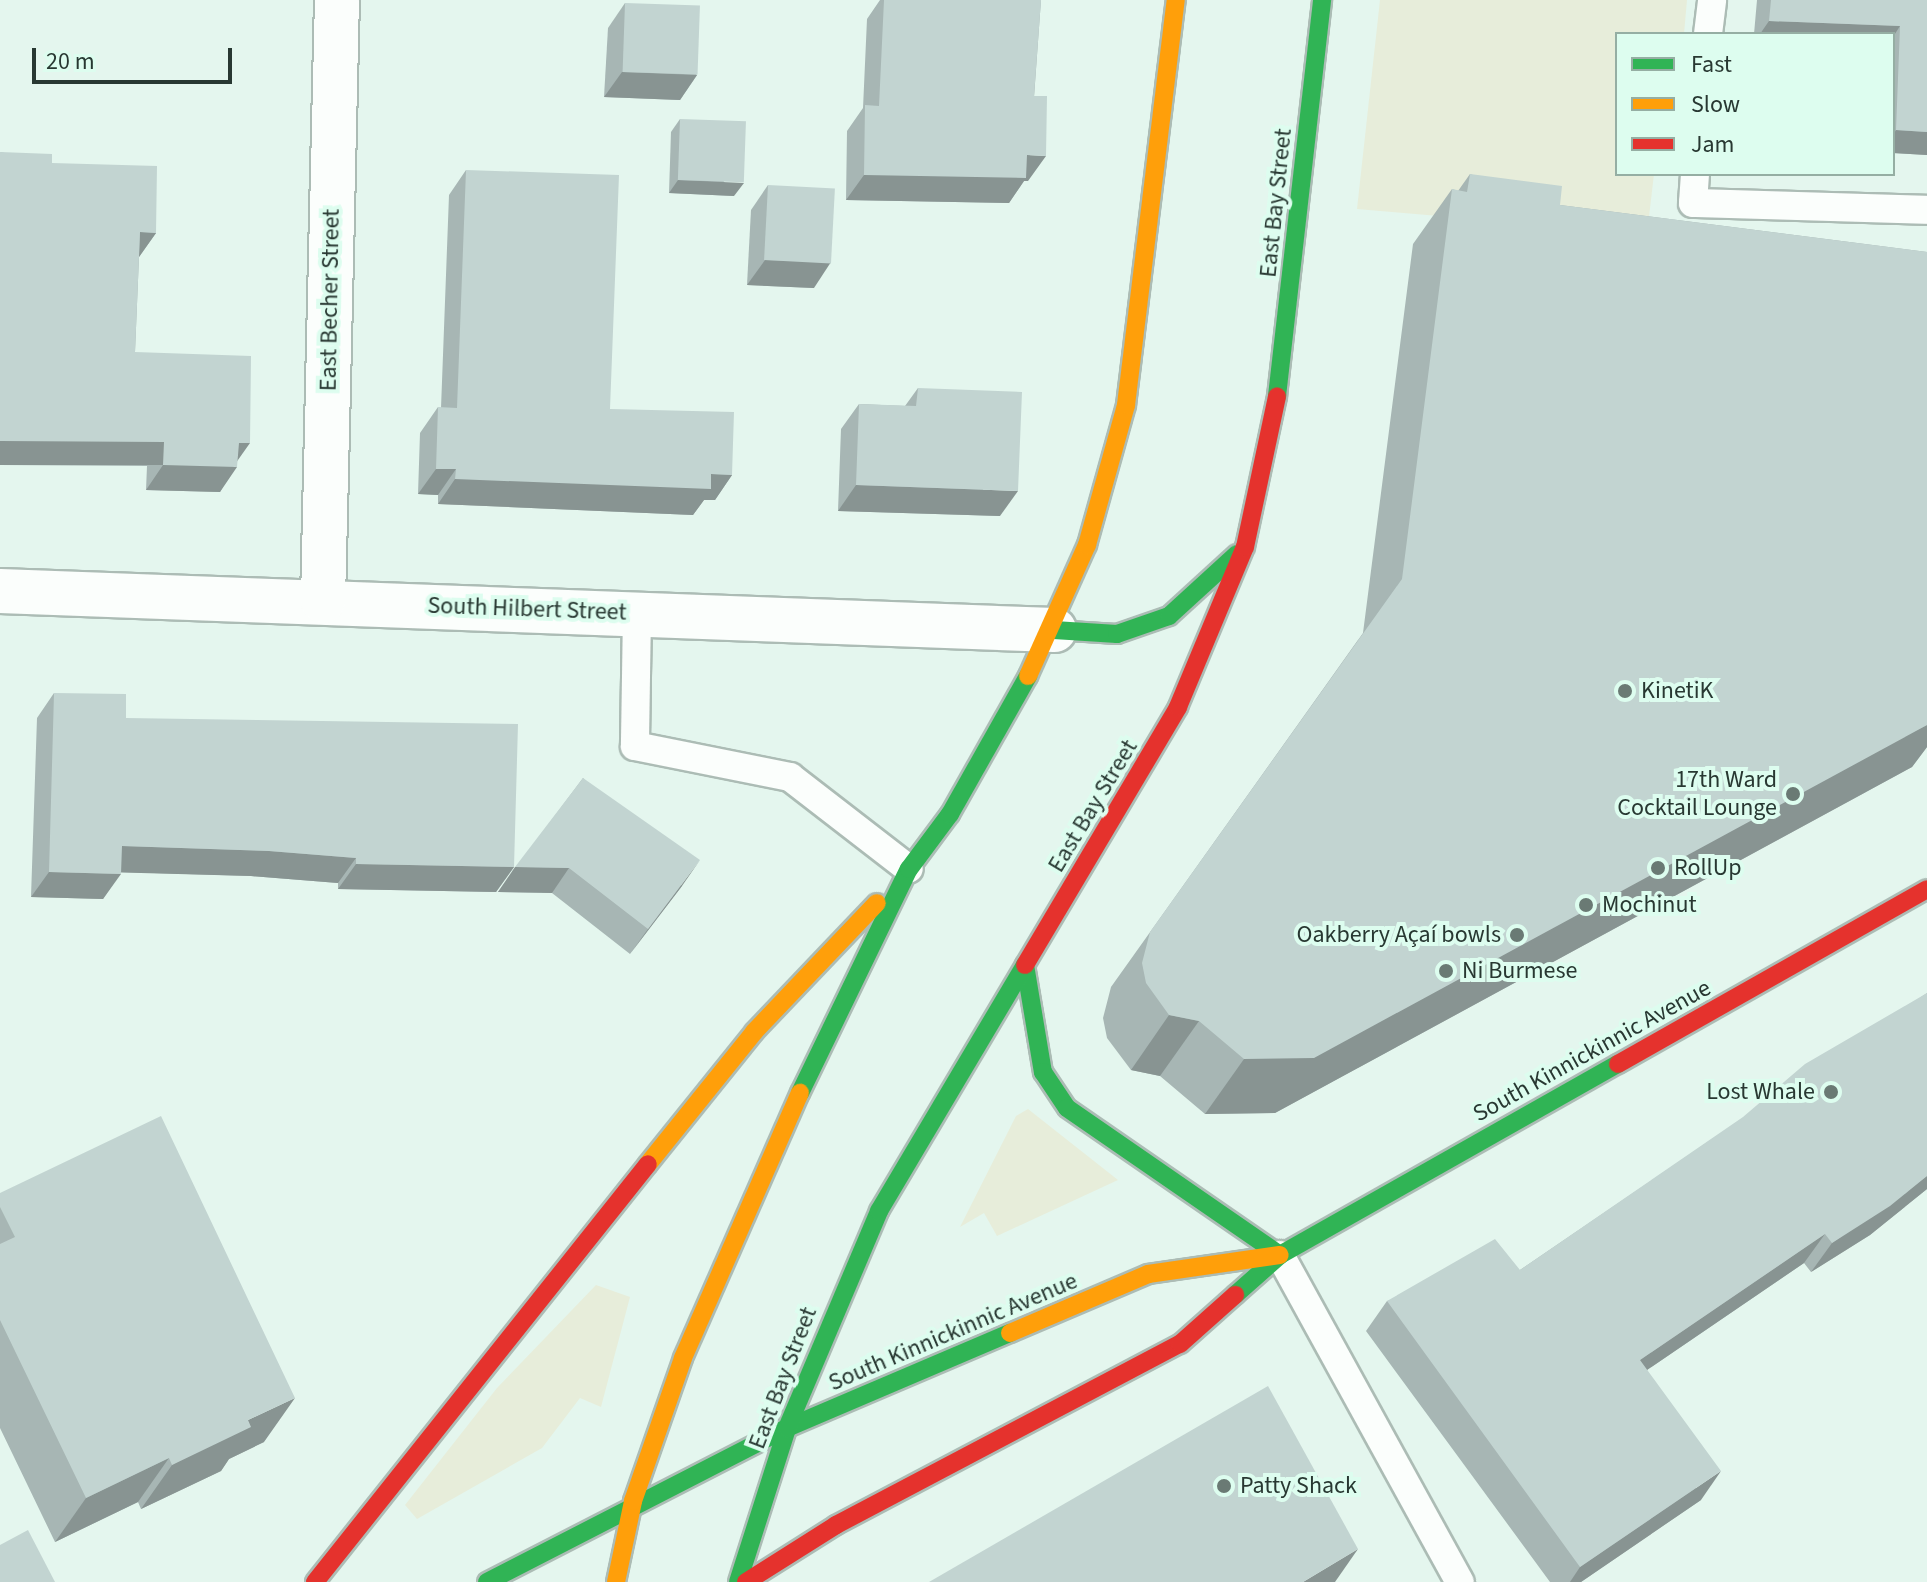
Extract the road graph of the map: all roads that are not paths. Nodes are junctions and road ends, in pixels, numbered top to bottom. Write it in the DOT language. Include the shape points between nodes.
graph roads {
  1 [pos="337,0"];
  2 [pos="1176,0"];
  3 [pos="1322,0"];
  4 [pos="1712,0"];
  5 [pos="1708,32"];
  6 [pos="1695,176"];
  7 [pos="1927,210"];
  8 [pos="1245,547"];
  9 [pos="0,591"];
  10 [pos="323,601"];
  11 [pos="637,613"];
  12 [pos="1054,630"];
  13 [pos="909,869"];
  14 [pos="1927,889"];
  15 [pos="1025,965"];
  16 [pos="1280,1255"];
  17 [pos="787,1428"];
  18 [pos="633,1501"];
  19 [pos="315,1582"];
  20 [pos="487,1582"];
  21 [pos="616,1582"];
  22 [pos="738,1582"];
  23 [pos="746,1582"];
  24 [pos="1460,1582"];
  1 -- 10 [label="street, East Becher Street"];
  2 -- 12 [label="main road" via="1126,405"];
  3 -- 8 [label="main road, East Bay Street" via="1275,411"];
  4 -- 5 [label="lane"];
  6 -- 7 [label="lane" via="1693,203"];
  8 -- 12 [label="main road" via="1169,616 1117,634"];
  8 -- 15 [label="main road, East Bay Street" via="1178,707"];
  9 -- 10 [label="street, South Hilbert Street"];
  10 -- 11 [label="street, South Hilbert Street"];
  11 -- 12 [label="street, South Hilbert Street"];
  11 -- 13 [label="lane" via="635,746 790,777"];
  12 -- 13 [label="main road" via="950,814"];
  13 -- 18 [label="main road" via="697,1320"];
  13 -- 19 [label="main road" via="754,1032"];
  14 -- 16 [label="main road, South Kinnickinnic Avenue"];
  15 -- 16 [label="main road" via="1043,1072 1067,1108"];
  15 -- 17 [label="main road, East Bay Street" via="879,1211"];
  16 -- 17 [label="main road, South Kinnickinnic Avenue" via="1148,1274"];
  16 -- 23 [label="main road, South Kinnickinnic Avenue" via="1180,1344 836,1525"];
  16 -- 24 [label="lane"];
  17 -- 18 [label="main road, South Kinnickinnic Avenue"];
  17 -- 22 [label="main road, East Bay Street"];
  18 -- 20 [label="main road, South Kinnickinnic Avenue"];
  18 -- 21 [label="main road"];
}
